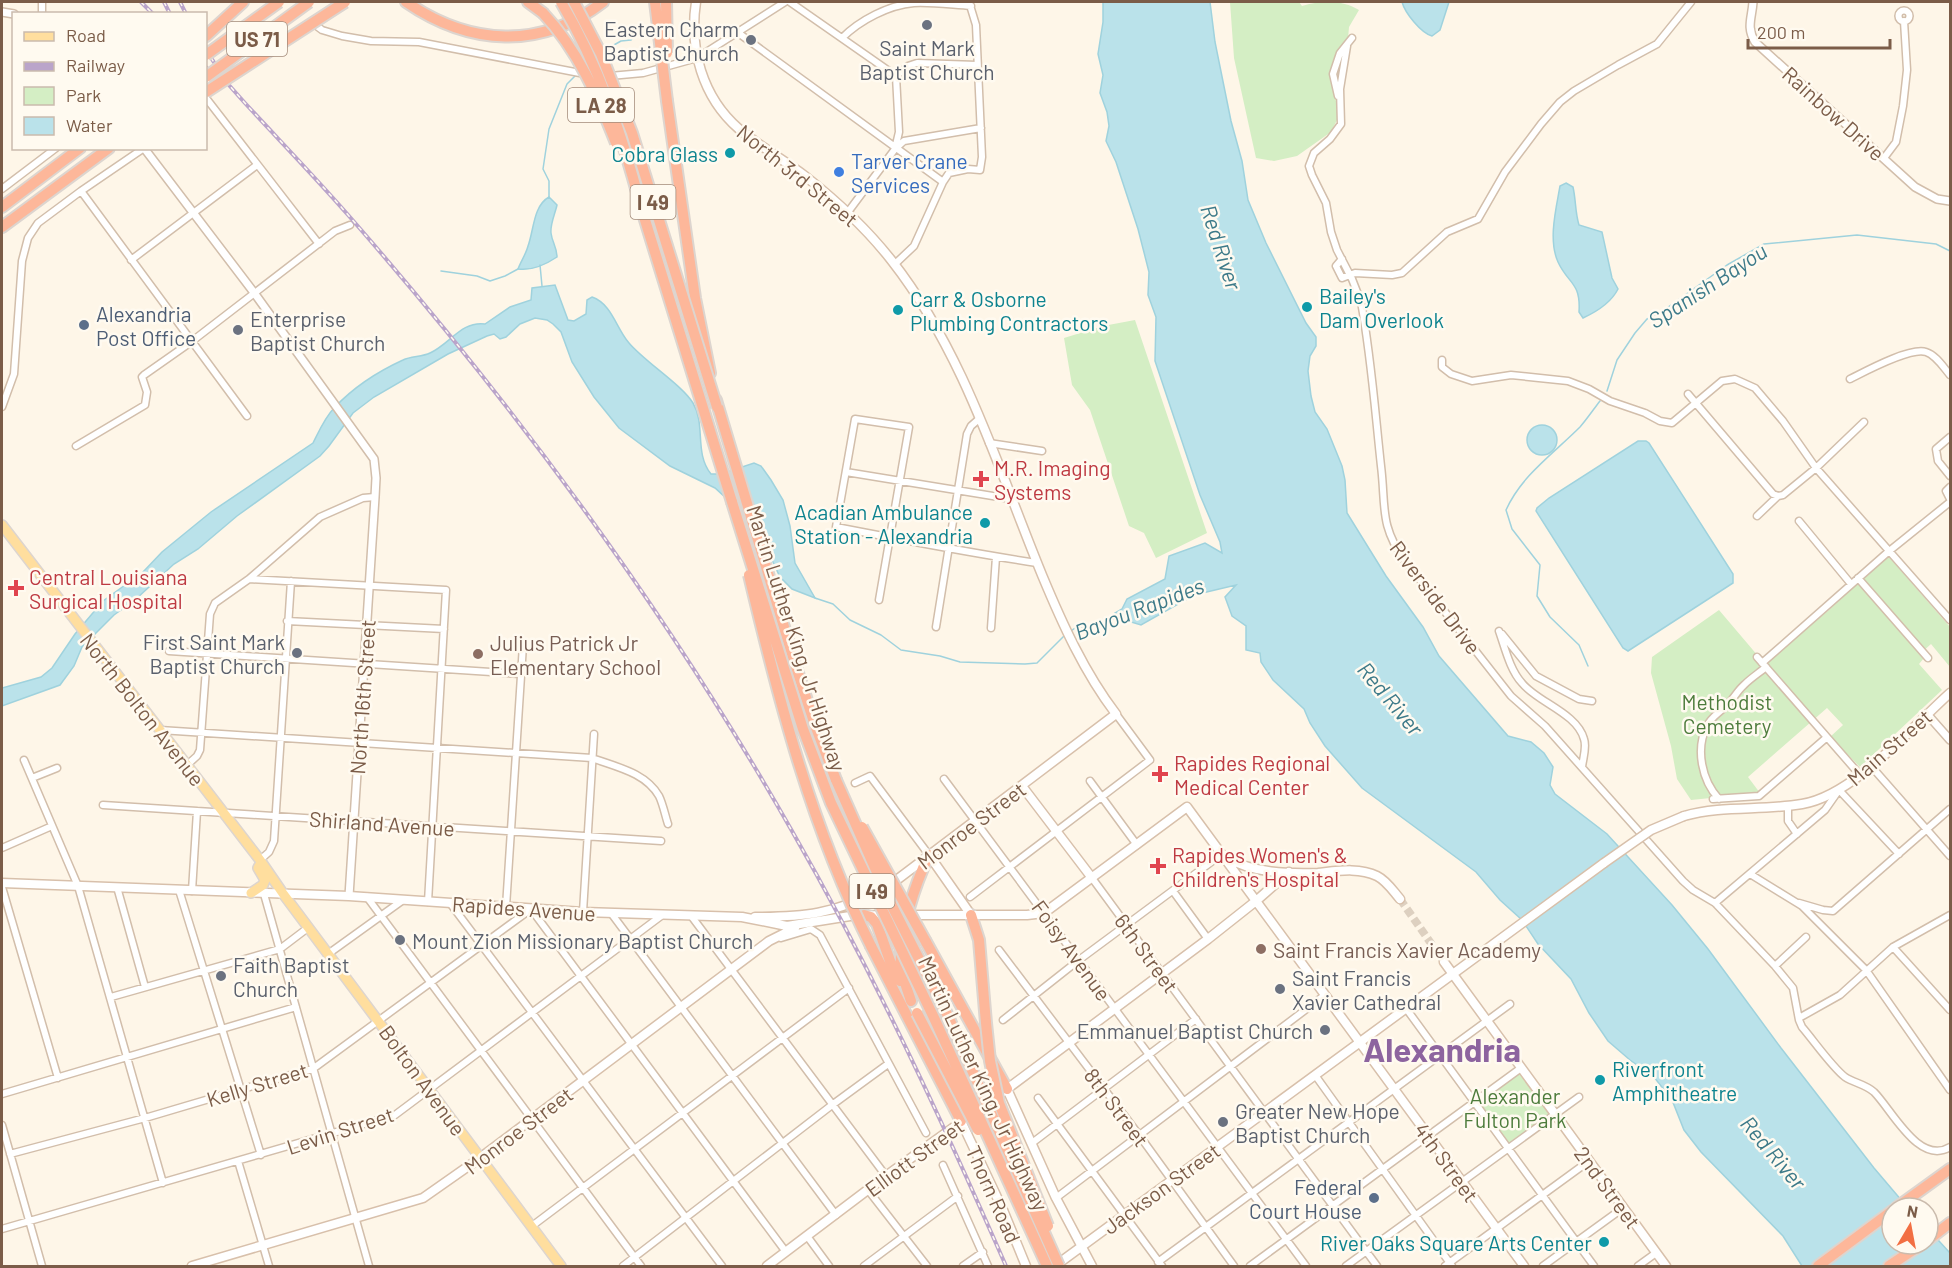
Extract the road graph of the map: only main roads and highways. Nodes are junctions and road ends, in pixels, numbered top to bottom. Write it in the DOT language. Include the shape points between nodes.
graph roads {
  1 [pos="243,2"];
  2 [pos="279,2"];
  3 [pos="309,2"];
  4 [pos="345,2"];
  5 [pos="406,2"];
  6 [pos="528,2"];
  7 [pos="561,2"];
  8 [pos="574,2"];
  9 [pos="603,2"];
  10 [pos="655,2"];
  11 [pos="666,2"];
  12 [pos="696,2"];
  13 [pos="207,35"];
  14 [pos="207,54"];
  15 [pos="207,76"];
  16 [pos="207,91"];
  17 [pos="667,101"];
  18 [pos="77,150"];
  19 [pos="106,150"];
  20 [pos="116,150"];
  21 [pos="76,173"];
  22 [pos="2,207"];
  23 [pos="641,207"];
  24 [pos="2,227"];
  25 [pos="717,407"];
  26 [pos="732,502"];
  27 [pos="2,525"];
  28 [pos="1950,693"];
  29 [pos="1116,714"];
  30 [pos="836,780"];
  31 [pos="1022,786"];
  32 [pos="1222,854"];
  33 [pos="929,855"];
  34 [pos="260,860"];
  35 [pos="1289,872"];
  36 [pos="1092,878"];
  37 [pos="2,885"];
  38 [pos="251,893"];
  39 [pos="284,895"];
  40 [pos="1400,899"];
  41 [pos="1256,902"];
  42 [pos="864,915"];
  43 [pos="908,915"];
  44 [pos="971,915"];
  45 [pos="742,917"];
  46 [pos="810,923"];
  47 [pos="1498,940"];
  48 [pos="1444,962"];
  49 [pos="1452,974"];
  50 [pos="911,1001"];
  51 [pos="1359,1042"];
  52 [pos="1007,1089"];
  53 [pos="961,1121"];
  54 [pos="480,1158"];
  55 [pos="1950,1169"];
  56 [pos="1011,1189"];
  57 [pos="1913,1196"];
  58 [pos="1880,1220"];
  59 [pos="1080,1248"];
  60 [pos="1904,1256"];
  61 [pos="1054,1264"];
  62 [pos="192,1266"];
  63 [pos="561,1266"];
  64 [pos="767,1266"];
  65 [pos="1026,1266"];
  66 [pos="1092,1266"];
  67 [pos="1524,1266"];
  68 [pos="1666,1266"];
  69 [pos="1818,1266"];
  70 [pos="1889,1266"];
  1 -- 13 [label="highway"];
  2 -- 14 [label="highway, US 71, bridge"];
  3 -- 15 [label="highway, US 71, bridge"];
  4 -- 16 [label="highway, bridge"];
  5 -- 9 [label="highway" via="463,30 510,37 532,36 561,26"];
  6 -- 23 [label="highway, LA 28, bridge" via="553,24 588,77"];
  7 -- 23 [label="highway, Martin Luther King, Jr Highway / I 49, bridge" via="606,94"];
  8 -- 25 [label="highway, Martin Luther King, Jr Highway / I 49, bridge" via="601,54 632,134"];
  10 -- 17 [label="highway, LA 28, bridge"];
  11 -- 17 [label="highway, bridge"];
  12 -- 29 [label="main road, North 3rd Street" via="697,58 711,95 744,132 848,212 895,264 936,326 979,418 1058,612 1100,694"];
  17 -- 25 [label="highway, bridge" via="695,298"];
  18 -- 22 [label="highway"];
  19 -- 21 [label="highway"];
  20 -- 21 [label="highway"];
  21 -- 24 [label="highway"];
  23 -- 26 [label="highway, Martin Luther King, Jr Highway / I 49"];
  25 -- 30 [label="highway, Martin Luther King, Jr Highway / I 49" via="799,677"];
  26 -- 53 [label="highway, bridge" via="780,699 832,857 871,946"];
  26 -- 56 [label="highway, Martin Luther King, Jr Highway / I 49, bridge" via="803,729 831,803"];
  27 -- 34 [label="main road, North Bolton Avenue"];
  28 -- 47 [label="main road, Main Street, bridge" via="1839,790 1819,800 1788,806 1711,809 1663,824"];
  29 -- 31 [label="main road, Monroe Street"];
  30 -- 52 [label="highway, bridge"];
  30 -- 61 [label="highway, Martin Luther King, Jr Highway / I 49, bridge" via="891,904 947,1014"];
  31 -- 33 [label="main road, Monroe Street"];
  31 -- 36 [label="main road, 6th Street"];
  32 -- 35 [label="main road" via="1243,866"];
  32 -- 36 [label="main road, 4th Street" via="1187,807"];
  32 -- 41 [label="main road, 4th Street"];
  33 -- 43 [label="highway"];
  33 -- 44 [label="main road"];
  33 -- 45 [label="main road, Monroe Street" via="889,886 833,911 791,917"];
  34 -- 38 [label="main road" via="258,868 265,880 261,888"];
  34 -- 39 [label="main road, North Bolton Avenue"];
  35 -- 40 [label="main road" via="1368,872 1382,879"];
  35 -- 41 [label="main road, Elliott Street"];
  36 -- 44 [label="main road, Rapides Avenue" via="1044,913"];
  37 -- 38 [label="main road, Rapides Avenue"];
  38 -- 39 [label="main road, Rapides Avenue"];
  39 -- 45 [label="main road, Rapides Avenue"];
  39 -- 54 [label="main road, Bolton Avenue"];
  41 -- 51 [label="main road, 4th Street"];
  41 -- 52 [label="main road, Elliott Street"];
  42 -- 43 [label="main road, Rapides Avenue"];
  42 -- 46 [label="main road, Rapides Avenue"];
  42 -- 50 [label="highway" via="877,924 890,961"];
  43 -- 44 [label="main road, Rapides Avenue"];
  43 -- 50 [label="highway" via="901,967"];
  44 -- 61 [label="highway, bridge" via="979,940 997,1096 1056,1246"];
  45 -- 46 [label="main road, Rapides Avenue" via="787,926"];
  46 -- 54 [label="main road, Monroe Street" via="769,941"];
  47 -- 49 [label="main road, Jackson Street"];
  48 -- 49 [label="main road, 2nd Street"];
  49 -- 51 [label="main road, Jackson Street"];
  49 -- 68 [label="main road, 2nd Street"];
  50 -- 56 [label="highway, bridge"];
  51 -- 59 [label="main road, Jackson Street"];
  51 -- 67 [label="main road, 4th Street"];
  52 -- 53 [label="main road, Elliott Street"];
  52 -- 59 [label="main road"];
  53 -- 64 [label="main road, Elliott Street"];
  53 -- 65 [label="main road, Thorn Road"];
  54 -- 62 [label="main road, Monroe Street" via="423,1198"];
  54 -- 63 [label="main road, Bolton Avenue"];
  55 -- 57 [label="highway"];
  56 -- 61 [label="highway, Martin Luther King, Jr Highway / I 49, bridge"];
  58 -- 69 [label="highway"];
  59 -- 61 [label="main road, Jackson Street"];
  59 -- 66 [label="main road"];
  60 -- 70 [label="highway"];
}
